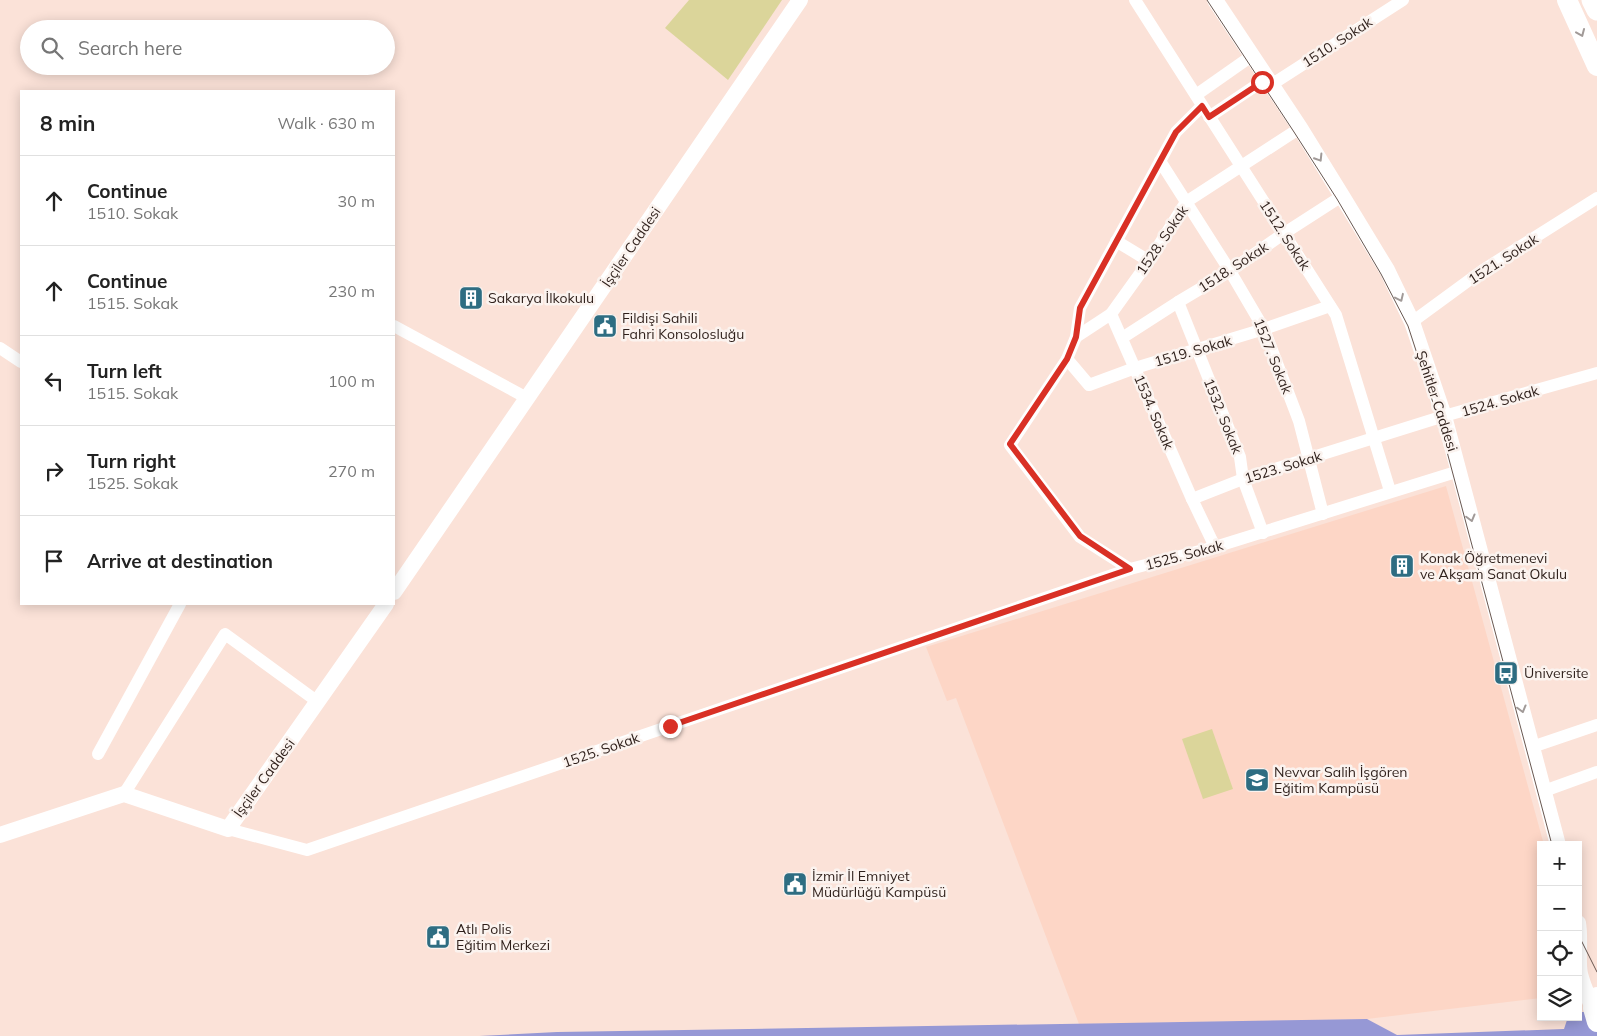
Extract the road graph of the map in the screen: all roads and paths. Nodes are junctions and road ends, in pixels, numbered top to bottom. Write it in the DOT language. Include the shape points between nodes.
graph roads {
  1 [pos="800,0"];
  2 [pos="1135,0"];
  3 [pos="1215,0"];
  4 [pos="1403,0"];
  5 [pos="1567,0"];
  6 [pos="1592,0"];
  7 [pos="1597,10"];
  8 [pos="1253,55"];
  9 [pos="1597,66"];
  10 [pos="1269,81"];
  11 [pos="1199,100"];
  12 [pos="1209,117"];
  13 [pos="1300,128"];
  14 [pos="1160,161"];
  15 [pos="1240,166"];
  16 [pos="1342,196"];
  17 [pos="1597,198"];
  18 [pos="1186,202"];
  19 [pos="1283,234"];
  20 [pos="1116,241"];
  21 [pos="1149,261"];
  22 [pos="1230,272"];
  23 [pos="1178,302"];
  24 [pos="1330,306"];
  25 [pos="1111,314"];
  26 [pos="1412,322"];
  27 [pos="395,327"];
  28 [pos="1264,329"];
  29 [pos="1076,337"];
  30 [pos="1122,338"];
  31 [pos="0,348"];
  32 [pos="1196,350"];
  33 [pos="1067,359"];
  34 [pos="20,361"];
  35 [pos="1135,368"];
  36 [pos="1597,373"];
  37 [pos="527,398"];
  38 [pos="1444,416"];
  39 [pos="1375,439"];
  40 [pos="1308,459"];
  41 [pos="1459,470"];
  42 [pos="1243,479"];
  43 [pos="1390,491"];
  44 [pos="1192,499"];
  45 [pos="1323,514"];
  46 [pos="1263,533"];
  47 [pos="1215,547"];
  48 [pos="1130,569"];
  49 [pos="395,591"];
  50 [pos="179,605"];
  51 [pos="385,605"];
  52 [pos="318,702"];
  53 [pos="1597,725"];
  54 [pos="1532,747"];
  55 [pos="98,754"];
  56 [pos="1597,772"];
  57 [pos="1544,791"];
  58 [pos="124,794"];
  59 [pos="228,828"];
  60 [pos="0,835"];
  61 [pos="1557,841"];
  62 [pos="1578,931"];
  63 [pos="1596,1009"];
  1 -- 37 [label="street, İşçiler Caddesi"];
  2 -- 11 [label="street, 1512. Sokak"];
  3 -- 8 [label="street, Şehitler Caddesi"];
  4 -- 10 [label="street, 1510. Sokak"];
  5 -- 9 [label="main road, one-way"];
  6 -- 7 [label="highway"];
  8 -- 10 [label="street, Şehitler Caddesi"];
  8 -- 11 [label="street"];
  10 -- 12 [label="street, 1510. Sokak"];
  10 -- 13 [label="street, Şehitler Caddesi"];
  11 -- 12 [label="street, 1512. Sokak"];
  11 -- 14 [label="street"];
  12 -- 15 [label="street, 1512. Sokak"];
  13 -- 15 [label="street, 1528. Sokak"];
  13 -- 16 [label="street, Şehitler Caddesi, one-way"];
  14 -- 18 [label="street, 1527. Sokak"];
  14 -- 20 [label="street"];
  15 -- 18 [label="street, 1528. Sokak"];
  15 -- 19 [label="street, 1512. Sokak"];
  16 -- 19 [label="street, 1518. Sokak"];
  16 -- 26 [label="street, Şehitler Caddesi, one-way" via="1387,270"];
  17 -- 26 [label="street, 1521. Sokak" via="1483,270"];
  18 -- 21 [label="street, 1528. Sokak"];
  18 -- 22 [label="street, 1527. Sokak"];
  19 -- 22 [label="street, 1518. Sokak"];
  19 -- 24 [label="street, 1512. Sokak"];
  20 -- 21 [label="street"];
  20 -- 29 [label="street" via="1080,308"];
  21 -- 25 [label="street, 1528. Sokak"];
  22 -- 23 [label="street, 1518. Sokak"];
  22 -- 28 [label="street, 1527. Sokak"];
  23 -- 30 [label="street, 1518. Sokak"];
  23 -- 32 [label="street, 1532. Sokak"];
  24 -- 28 [label="street, 1519. Sokak"];
  24 -- 39 [label="street, 1512. Sokak" via="1336,315"];
  25 -- 29 [label="street"];
  25 -- 30 [label="street, 1534. Sokak"];
  26 -- 38 [label="street, Şehitler Caddesi"];
  27 -- 37 [label="street"];
  28 -- 32 [label="street, 1519. Sokak"];
  28 -- 40 [label="street, 1527. Sokak" via="1299,421"];
  29 -- 33 [label="street"];
  30 -- 35 [label="street, 1534. Sokak"];
  31 -- 34 [label="street"];
  32 -- 35 [label="street, 1519. Sokak"];
  32 -- 42 [label="street, 1532. Sokak" via="1240,457"];
  33 -- 35 [label="street, 1519. Sokak" via="1089,385"];
  33 -- 48 [label="street" via="1010,444 1080,536"];
  35 -- 44 [label="street, 1534. Sokak"];
  36 -- 38 [label="street, 1524. Sokak"];
  37 -- 49 [label="street, İşçiler Caddesi"];
  38 -- 39 [label="street, 1524. Sokak"];
  38 -- 41 [label="street, Şehitler Caddesi"];
  39 -- 40 [label="street, 1523. Sokak"];
  39 -- 43 [label="street, 1512. Sokak"];
  40 -- 42 [label="street, 1523. Sokak"];
  40 -- 45 [label="street, 1527. Sokak"];
  41 -- 43 [label="street, 1525. Sokak"];
  41 -- 54 [label="street, Şehitler Caddesi, one-way"];
  42 -- 44 [label="street, 1523. Sokak"];
  42 -- 46 [label="street, 1532. Sokak"];
  43 -- 45 [label="street, 1525. Sokak"];
  44 -- 47 [label="street, 1534. Sokak"];
  45 -- 46 [label="street, 1525. Sokak"];
  46 -- 47 [label="street, 1525. Sokak"];
  47 -- 48 [label="street, 1525. Sokak"];
  48 -- 59 [label="street, 1525. Sokak" via="307,850"];
  50 -- 55 [label="street"];
  51 -- 52 [label="street, İşçiler Caddesi"];
  52 -- 58 [label="street" via="225,634"];
  52 -- 59 [label="street, İşçiler Caddesi"];
  53 -- 54 [label="street"];
  54 -- 57 [label="street, Şehitler Caddesi"];
  56 -- 57 [label="street"];
  57 -- 61 [label="street, Şehitler Caddesi"];
  58 -- 59 [label="street, İşçiler Caddesi"];
  58 -- 60 [label="street"];
  62 -- 63 [label="street" via="1580,975"];
}
